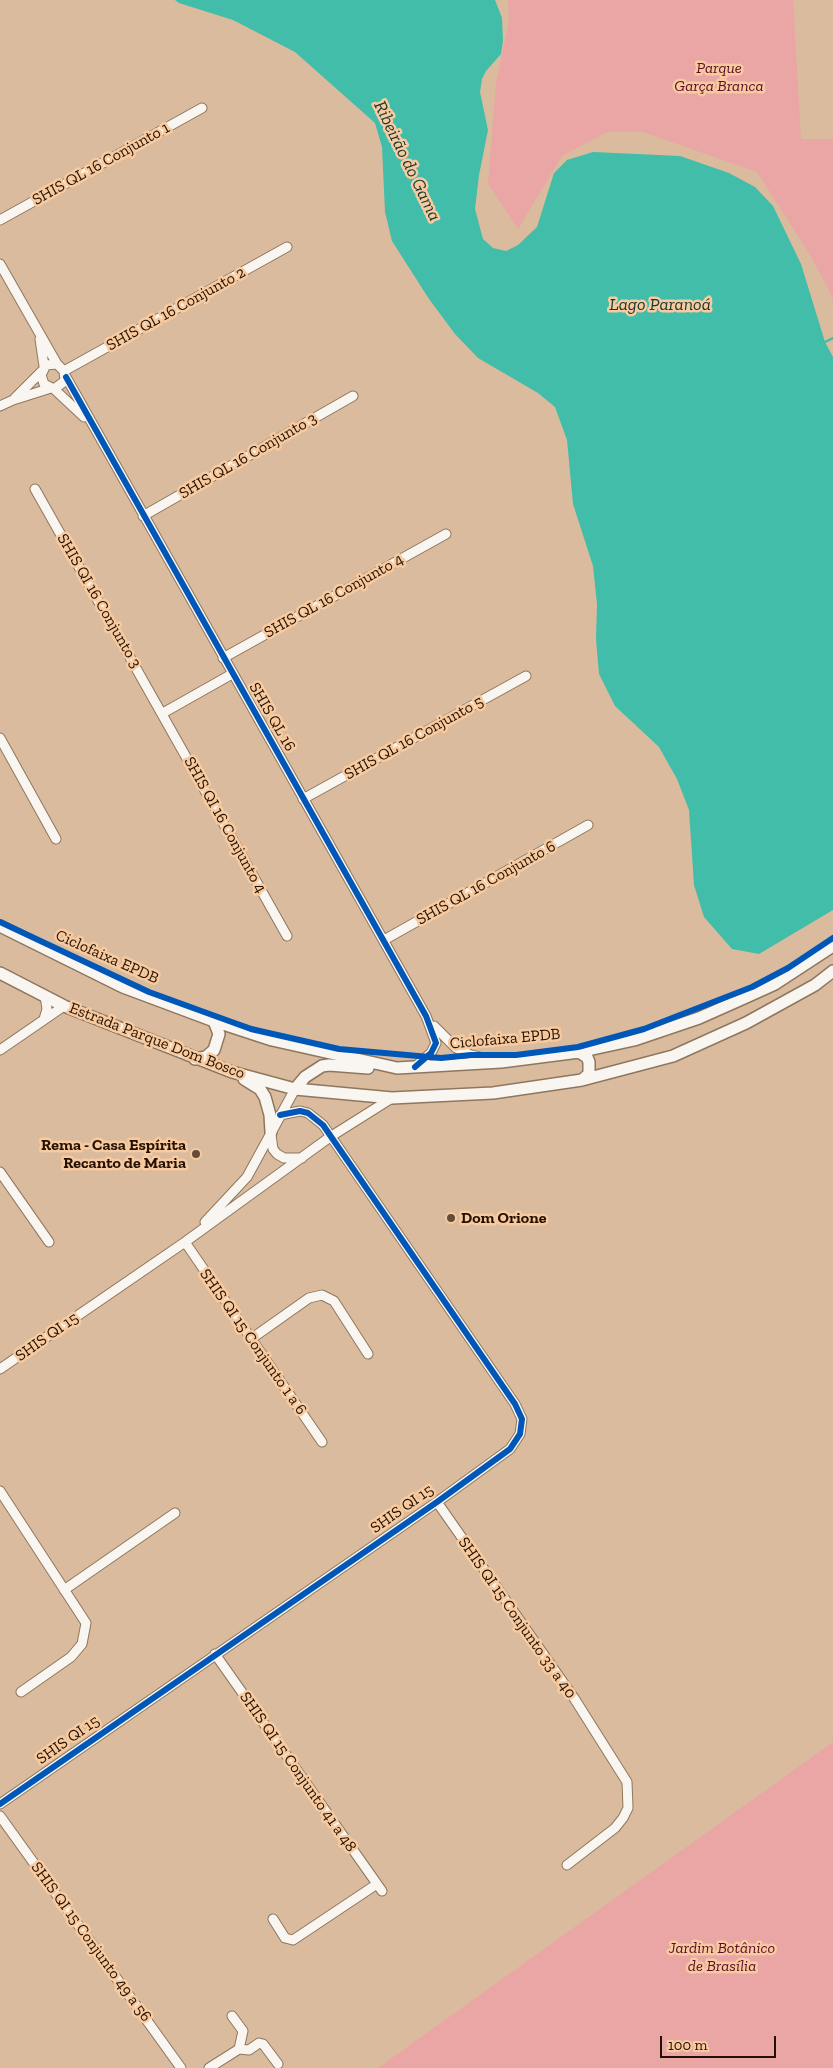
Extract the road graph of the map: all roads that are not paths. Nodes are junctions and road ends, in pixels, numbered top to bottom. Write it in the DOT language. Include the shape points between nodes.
graph roads {
  1 [pos="202,108"];
  2 [pos="0,220"];
  3 [pos="288,247"];
  4 [pos="0,264"];
  5 [pos="39,332"];
  6 [pos="57,364"];
  7 [pos="43,369"];
  8 [pos="65,374"];
  9 [pos="53,389"];
  10 [pos="354,396"];
  11 [pos="12,400"];
  12 [pos="0,406"];
  13 [pos="94,428"];
  14 [pos="35,489"];
  15 [pos="143,516"];
  16 [pos="446,534"];
  17 [pos="223,658"];
  18 [pos="232,674"];
  19 [pos="526,676"];
  20 [pos="163,713"];
  21 [pos="0,738"];
  22 [pos="303,799"];
  23 [pos="588,825"];
  24 [pos="56,839"];
  25 [pos="0,926"];
  26 [pos="11,932"];
  27 [pos="287,936"];
  28 [pos="0,938"];
  29 [pos="384,940"];
  30 [pos="833,946"];
  31 [pos="833,971"];
  32 [pos="0,973"];
  33 [pos="45,996"];
  34 [pos="64,1006"];
  35 [pos="426,1016"];
  36 [pos="44,1019"];
  37 [pos="214,1021"];
  38 [pos="0,1050"];
  39 [pos="579,1052"];
  40 [pos="194,1059"];
  41 [pos="501,1062"];
  42 [pos="415,1067"];
  43 [pos="397,1068"];
  44 [pos="232,1072"];
  45 [pos="582,1080"];
  46 [pos="295,1089"];
  47 [pos="392,1098"];
  48 [pos="280,1115"];
  49 [pos="271,1132"];
  50 [pos="330,1137"];
  51 [pos="303,1158"];
  52 [pos="0,1172"];
  53 [pos="193,1236"];
  54 [pos="49,1242"];
  55 [pos="185,1242"];
  56 [pos="252,1340"];
  57 [pos="368,1354"];
  58 [pos="0,1369"];
  59 [pos="322,1442"];
  60 [pos="0,1491"];
  61 [pos="437,1502"];
  62 [pos="175,1513"];
  63 [pos="64,1590"];
  64 [pos="215,1654"];
  65 [pos="21,1692"];
  66 [pos="0,1804"];
  67 [pos="0,1816"];
  68 [pos="567,1864"];
  69 [pos="273,1919"];
  70 [pos="232,2016"];
  71 [pos="243,2036"];
  72 [pos="256,2044"];
  73 [pos="239,2049"];
  74 [pos="278,2064"];
  75 [pos="181,2068"];
  76 [pos="209,2068"];
  1 -- 2 [label="street, SHIS QL 16 Conjunto 1"];
  3 -- 8 [label="street, SHIS QL 16 Conjunto 2"];
  4 -- 5 [label="street"];
  5 -- 6 [label="street"];
  5 -- 7 [label="street"];
  6 -- 7 [label="street"];
  6 -- 8 [label="street"];
  7 -- 9 [label="street" via="42,381"];
  7 -- 11 [label="street"];
  8 -- 9 [label="street" via="62,385"];
  8 -- 13 [label="street, SHIS QL 16"];
  9 -- 11 [label="street"];
  9 -- 13 [label="street, SHIS QL 16" via="75,406"];
  10 -- 15 [label="street, SHIS QL 16 Conjunto 3"];
  11 -- 12 [label="street"];
  13 -- 15 [label="street, SHIS QL 16"];
  14 -- 20 [label="street, SHIS QI 16 Conjunto 3"];
  15 -- 17 [label="street, SHIS QL 16"];
  16 -- 17 [label="street, SHIS QL 16 Conjunto 4"];
  17 -- 18 [label="street, SHIS QL 16"];
  18 -- 20 [label="street"];
  18 -- 22 [label="street, SHIS QL 16"];
  19 -- 22 [label="street, SHIS QL 16 Conjunto 5"];
  20 -- 27 [label="street, SHIS QI 16 Conjunto 4"];
  21 -- 24 [label="street"];
  22 -- 29 [label="street, SHIS QL 16"];
  23 -- 29 [label="street, SHIS QL 16 Conjunto 6"];
  25 -- 26 [label="main road"];
  26 -- 28 [label="main road"];
  26 -- 37 [label="main road" via="123,986"];
  29 -- 35 [label="street, SHIS QL 16"];
  30 -- 39 [label="main road" via="775,984 699,1018 634,1040"];
  31 -- 45 [label="main road, Estrada Parque Dom Bosco" via="815,985 746,1023 673,1056"];
  32 -- 33 [label="main road, Estrada Parque Dom Bosco"];
  33 -- 34 [label="main road, Estrada Parque Dom Bosco"];
  33 -- 36 [label="street" via="47,1010"];
  34 -- 36 [label="street"];
  34 -- 40 [label="main road, Estrada Parque Dom Bosco"];
  35 -- 41 [label="street, SHIS QL 16" via="456,1048 470,1055"];
  35 -- 42 [label="street, SHIS QL 16" via="436,1043 431,1053"];
  36 -- 38 [label="street"];
  37 -- 40 [label="main road" via="219,1034 214,1050 206,1057"];
  37 -- 43 [label="main road" via="272,1040"];
  39 -- 41 [label="main road"];
  39 -- 45 [label="main road" via="589,1062 588,1074"];
  40 -- 44 [label="main road, Estrada Parque Dom Bosco"];
  41 -- 42 [label="main road"];
  42 -- 43 [label="main road"];
  43 -- 46 [label="main road" via="329,1065 314,1070"];
  44 -- 46 [label="main road, Estrada Parque Dom Bosco"];
  44 -- 49 [label="main road" via="252,1082 265,1097"];
  45 -- 47 [label="main road, Estrada Parque Dom Bosco" via="493,1093"];
  46 -- 47 [label="main road, Estrada Parque Dom Bosco"];
  46 -- 48 [label="street, SHIS QI 15"];
  47 -- 50 [label="street, SHIS QI 15"];
  48 -- 49 [label="street, SHIS QI 15"];
  48 -- 50 [label="street" via="294,1111 308,1113 318,1120"];
  49 -- 51 [label="street" via="271,1142 278,1154 291,1160"];
  49 -- 53 [label="street, SHIS QI 15" via="247,1177"];
  50 -- 51 [label="street, SHIS QI 15"];
  50 -- 61 [label="street, SHIS QI 15" via="515,1404 522,1419 520,1434 510,1449"];
  51 -- 53 [label="street, SHIS QI 15"];
  52 -- 54 [label="street"];
  53 -- 55 [label="street, SHIS QI 15"];
  55 -- 56 [label="street, SHIS QI 15 Conjunto 1 a 6"];
  55 -- 58 [label="street, SHIS QI 15"];
  56 -- 57 [label="street" via="309,1298 322,1295 334,1301"];
  56 -- 59 [label="street, SHIS QI 15 Conjunto 1 a 6"];
  60 -- 63 [label="street"];
  61 -- 64 [label="street, SHIS QI 15"];
  61 -- 68 [label="street, SHIS QI 15 Conjunto 33 a 40" via="627,1782 628,1808 615,1828"];
  62 -- 63 [label="street"];
  63 -- 65 [label="street" via="86,1623 82,1644 71,1657"];
  64 -- 66 [label="street, SHIS QI 15"];
  64 -- 69 [label="street, SHIS QI 15 Conjunto 41 a 48" via="379,1888 293,1940 285,1938"];
  67 -- 75 [label="street, SHIS QI 15 Conjunto 49 a 56"];
  70 -- 71 [label="street"];
  71 -- 72 [label="street" via="253,2037"];
  71 -- 73 [label="street"];
  72 -- 73 [label="street" via="249,2050"];
  72 -- 74 [label="street" via="263,2044"];
  73 -- 76 [label="street"];
}
